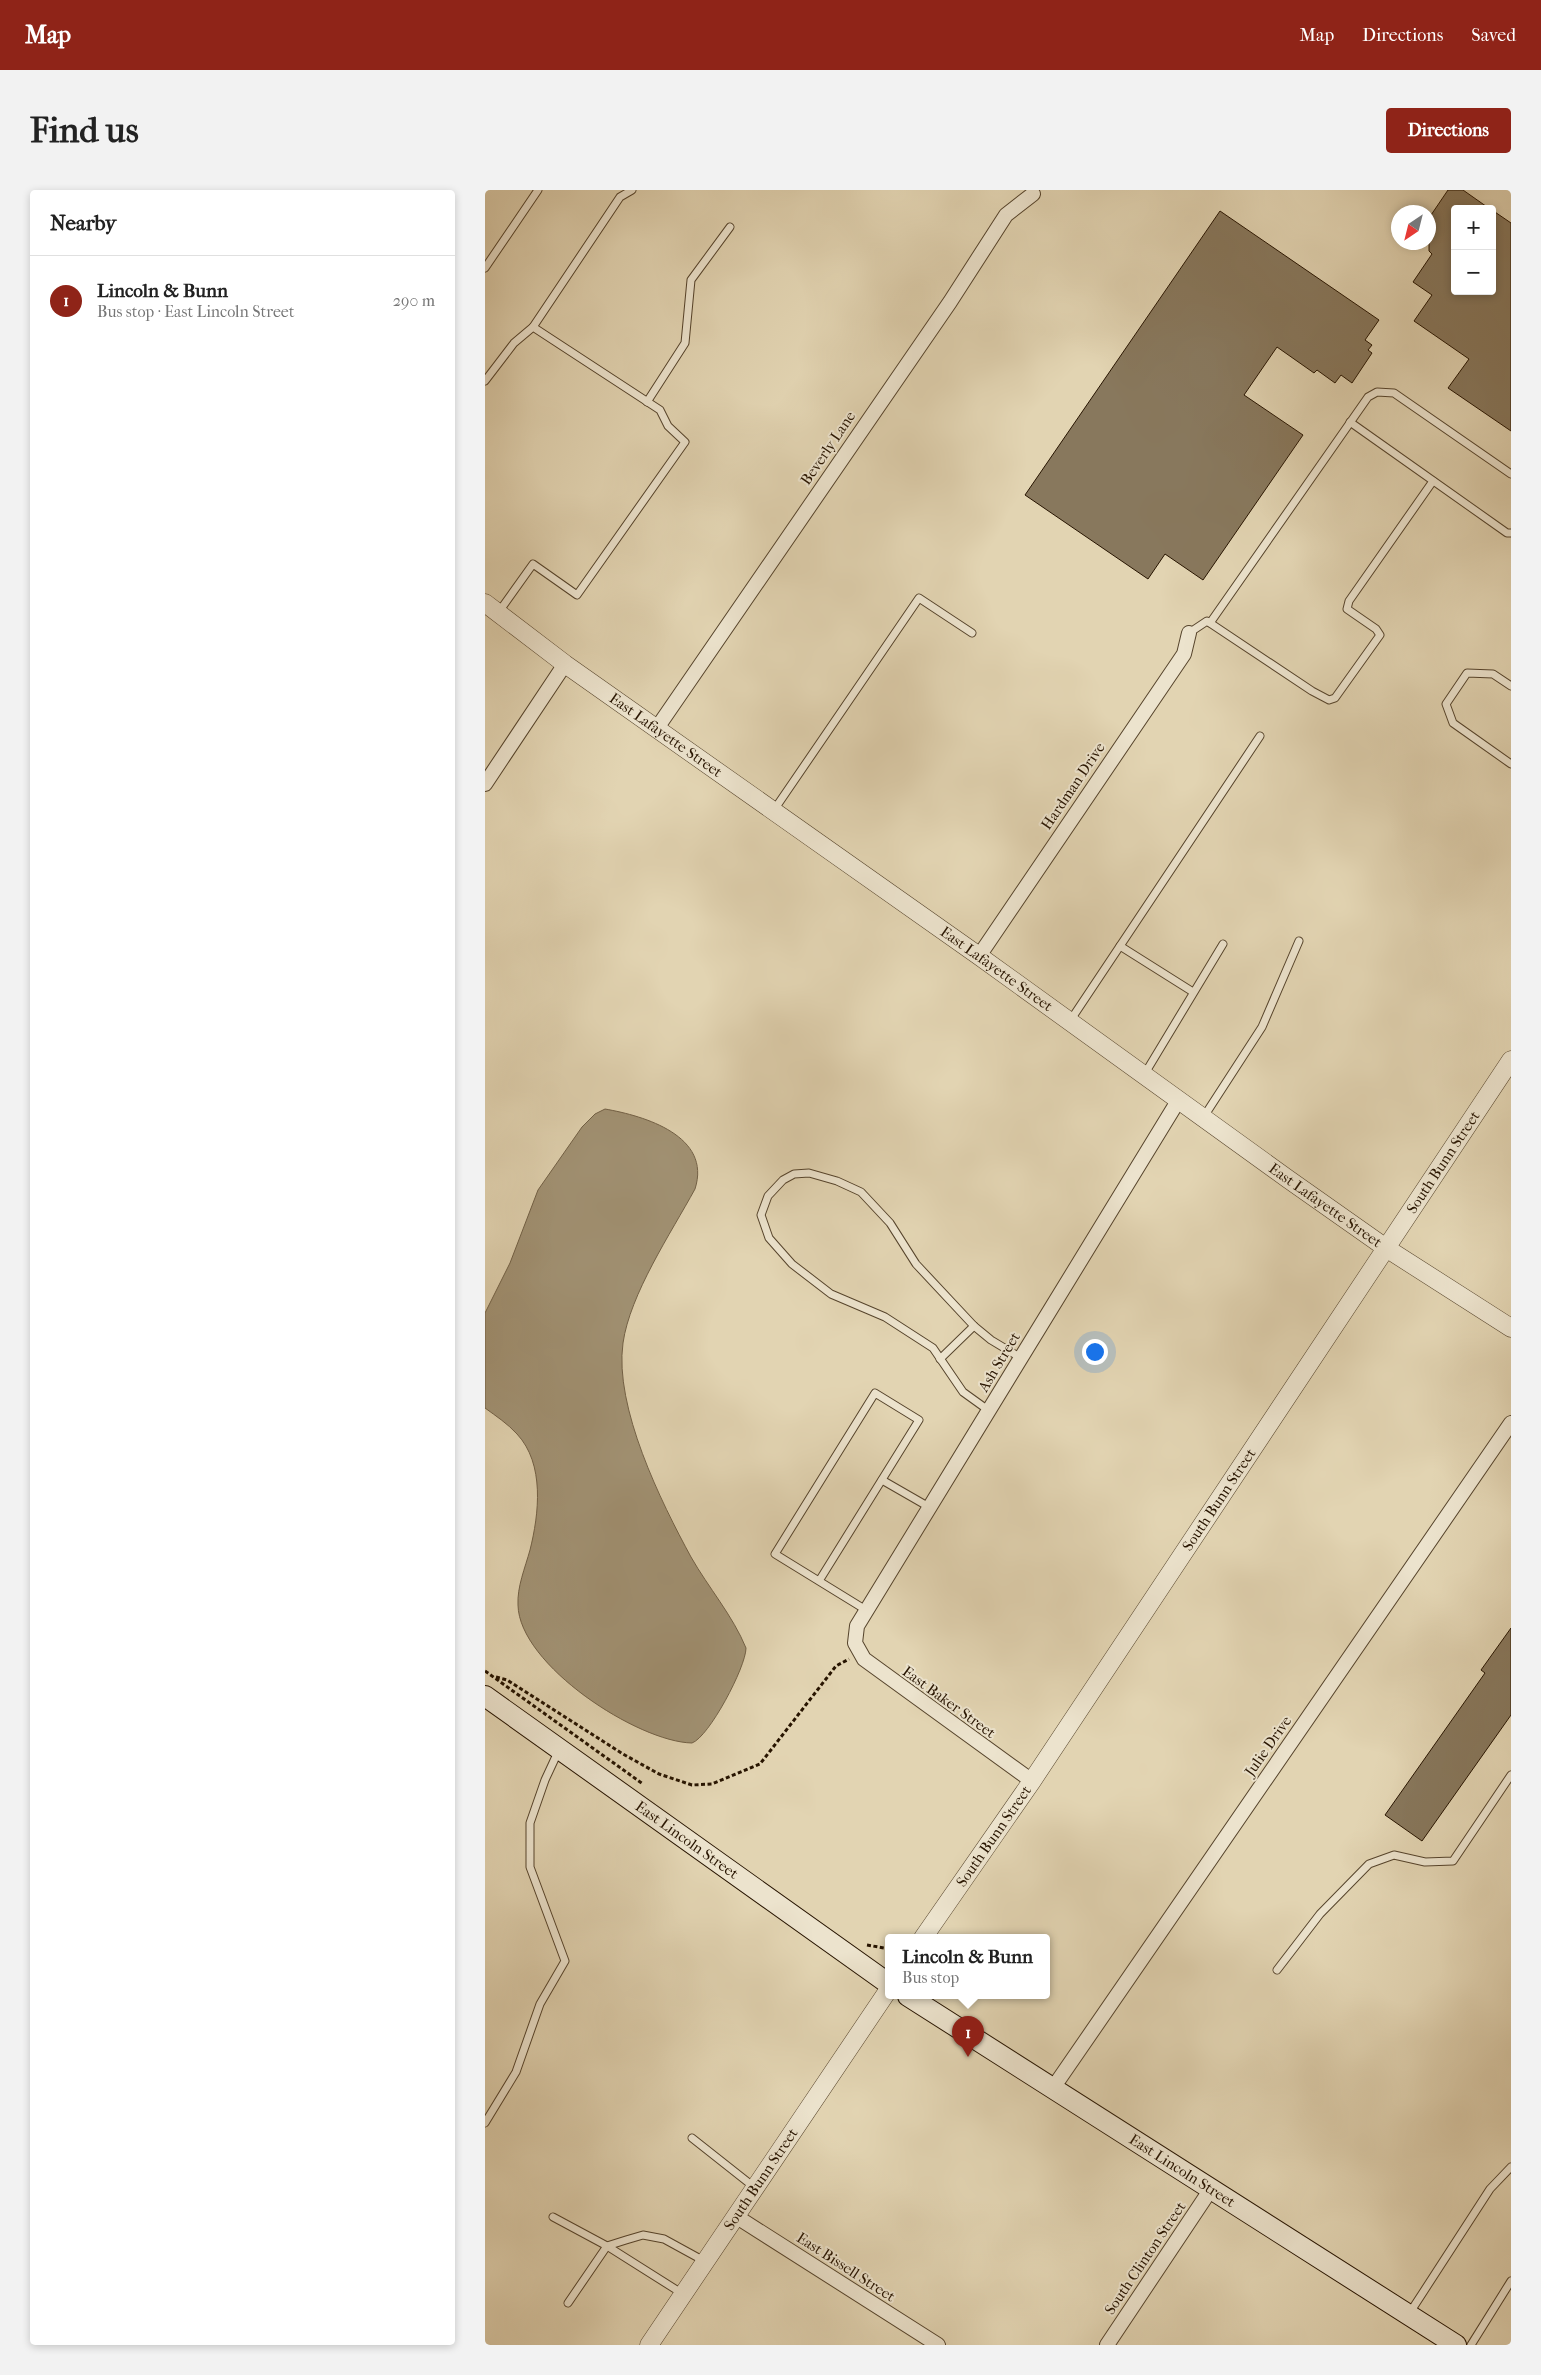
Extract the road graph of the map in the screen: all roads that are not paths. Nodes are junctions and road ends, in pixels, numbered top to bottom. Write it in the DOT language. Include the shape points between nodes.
graph roads {
  1 [pos="538,190"];
  2 [pos="632,190"];
  3 [pos="1033,194"];
  4 [pos="730,227"];
  5 [pos="485,268"];
  6 [pos="533,327"];
  7 [pos="485,381"];
  8 [pos="647,402"];
  9 [pos="1350,422"];
  10 [pos="1511,474"];
  11 [pos="1433,481"];
  12 [pos="1511,533"];
  13 [pos="492,608"];
  14 [pos="1210,623"];
  15 [pos="972,633"];
  16 [pos="1189,633"];
  17 [pos="565,664"];
  18 [pos="1511,686"];
  19 [pos="657,728"];
  20 [pos="1260,736"];
  21 [pos="1511,764"];
  22 [pos="485,784"];
  23 [pos="774,810"];
  24 [pos="1299,941"];
  25 [pos="1223,944"];
  26 [pos="1120,946"];
  27 [pos="979,956"];
  28 [pos="1193,992"];
  29 [pos="1070,1022"];
  30 [pos="1511,1060"];
  31 [pos="1143,1075"];
  32 [pos="1178,1101"];
  33 [pos="1203,1118"];
  34 [pos="1386,1248"];
  35 [pos="973,1326"];
  36 [pos="1511,1328"];
  37 [pos="1021,1358"];
  38 [pos="940,1359"];
  39 [pos="988,1410"];
  40 [pos="1511,1423"];
  41 [pos="882,1480"];
  42 [pos="929,1507"];
  43 [pos="819,1581"];
  44 [pos="866,1610"];
  45 [pos="857,1649"];
  46 [pos="485,1696"];
  47 [pos="559,1749"];
  48 [pos="1511,1775"];
  49 [pos="1032,1781"];
  50 [pos="926,1934"];
  51 [pos="1277,1970"];
  52 [pos="885,1981"];
  53 [pos="885,1995"];
  54 [pos="914,1999"];
  55 [pos="1053,2088"];
  56 [pos="485,2123"];
  57 [pos="692,2138"];
  58 [pos="1511,2166"];
  59 [pos="1211,2188"];
  60 [pos="756,2189"];
  61 [pos="737,2217"];
  62 [pos="553,2218"];
  63 [pos="607,2246"];
  64 [pos="706,2262"];
  65 [pos="1511,2280"];
  66 [pos="684,2294"];
  67 [pos="568,2303"];
  68 [pos="1409,2315"];
  69 [pos="649,2345"];
  70 [pos="938,2345"];
  71 [pos="1107,2345"];
  72 [pos="1456,2345"];
  73 [pos="1471,2345"];
  1 -- 5 [label="lane"];
  2 -- 6 [label="lane" via="620,197"];
  3 -- 19 [label="street, Beverly Lane" via="1006,215 950,302"];
  4 -- 8 [label="lane" via="691,280 685,343"];
  6 -- 7 [label="lane" via="514,344"];
  6 -- 8 [label="lane"];
  8 -- 13 [label="lane" via="660,410 668,426 685,442 577,596 533,564"];
  9 -- 10 [label="lane" via="1368,397 1377,392 1394,393"];
  9 -- 11 [label="lane"];
  9 -- 14 [label="lane"];
  11 -- 12 [label="lane"];
  11 -- 14 [label="lane" via="1349,601 1347,609 1376,628 1380,635 1335,698 1329,700 1312,691"];
  13 -- 17 [label="street, East Lafayette Street"];
  14 -- 16 [label="lane" via="1207,621"];
  15 -- 23 [label="lane" via="919,598"];
  16 -- 27 [label="street, Hardman Drive" via="1184,654"];
  17 -- 19 [label="street, East Lafayette Street"];
  17 -- 22 [label="street"];
  18 -- 21 [label="lane" via="1493,674 1467,674 1446,704 1453,723"];
  19 -- 23 [label="street, East Lafayette Street"];
  20 -- 26 [label="lane"];
  23 -- 27 [label="street, East Lafayette Street"];
  24 -- 33 [label="lane" via="1262,1027"];
  25 -- 28 [label="lane"];
  26 -- 28 [label="lane"];
  26 -- 29 [label="lane"];
  27 -- 29 [label="street, East Lafayette Street"];
  28 -- 31 [label="lane"];
  29 -- 31 [label="street, East Lafayette Street"];
  30 -- 34 [label="street, South Bunn Street"];
  31 -- 32 [label="street, East Lafayette Street"];
  32 -- 33 [label="street, East Lafayette Street"];
  32 -- 37 [label="street, Ash Street"];
  33 -- 34 [label="street, East Lafayette Street"];
  34 -- 36 [label="street, East Lafayette Street"];
  34 -- 49 [label="street, South Bunn Street"];
  35 -- 37 [label="lane"];
  35 -- 38 [label="lane"];
  35 -- 38 [label="lane" via="916,1264 890,1222 861,1192 809,1173 794,1174 783,1180 768,1196 761,1215 769,1238 813,1282 831,1294 885,1318 933,1348"];
  37 -- 39 [label="street, Ash Street"];
  38 -- 39 [label="lane" via="963,1392"];
  39 -- 42 [label="street, Ash Street"];
  40 -- 55 [label="street, Julie Drive"];
  41 -- 42 [label="lane"];
  41 -- 43 [label="lane"];
  41 -- 43 [label="lane" via="919,1420 875,1393 775,1554"];
  42 -- 44 [label="street, Ash Street"];
  43 -- 44 [label="lane"];
  44 -- 45 [label="street, Ash Street" via="857,1626"];
  45 -- 49 [label="street, East Baker Street" via="879,1671"];
  46 -- 47 [label="main road, East Lincoln Street"];
  47 -- 52 [label="main road, East Lincoln Street"];
  47 -- 56 [label="lane" via="530,1823 530,1867 565,1961 540,2004 516,2072"];
  48 -- 51 [label="lane" via="1453,1861 1425,1862 1394,1854 1369,1864 1320,1914"];
  49 -- 50 [label="street, South Bunn Street"];
  53 -- 60 [label="street, South Bunn Street"];
  54 -- 55 [label="main road, East Lincoln Street"];
  55 -- 59 [label="main road, East Lincoln Street"];
  57 -- 60 [label="lane"];
  58 -- 68 [label="lane" via="1490,2189"];
  59 -- 68 [label="main road, East Lincoln Street"];
  59 -- 71 [label="street, South Clinton Street"];
  60 -- 61 [label="street, South Bunn Street"];
  61 -- 64 [label="street, South Bunn Street"];
  61 -- 70 [label="street, East Bissell Street"];
  62 -- 63 [label="lane"];
  63 -- 64 [label="lane" via="643,2235 652,2236 664,2239"];
  63 -- 66 [label="lane"];
  63 -- 67 [label="lane"];
  64 -- 66 [label="street, South Bunn Street"];
  65 -- 73 [label="lane"];
  66 -- 69 [label="street, South Bunn Street"];
  68 -- 72 [label="main road, East Lincoln Street"];
}
